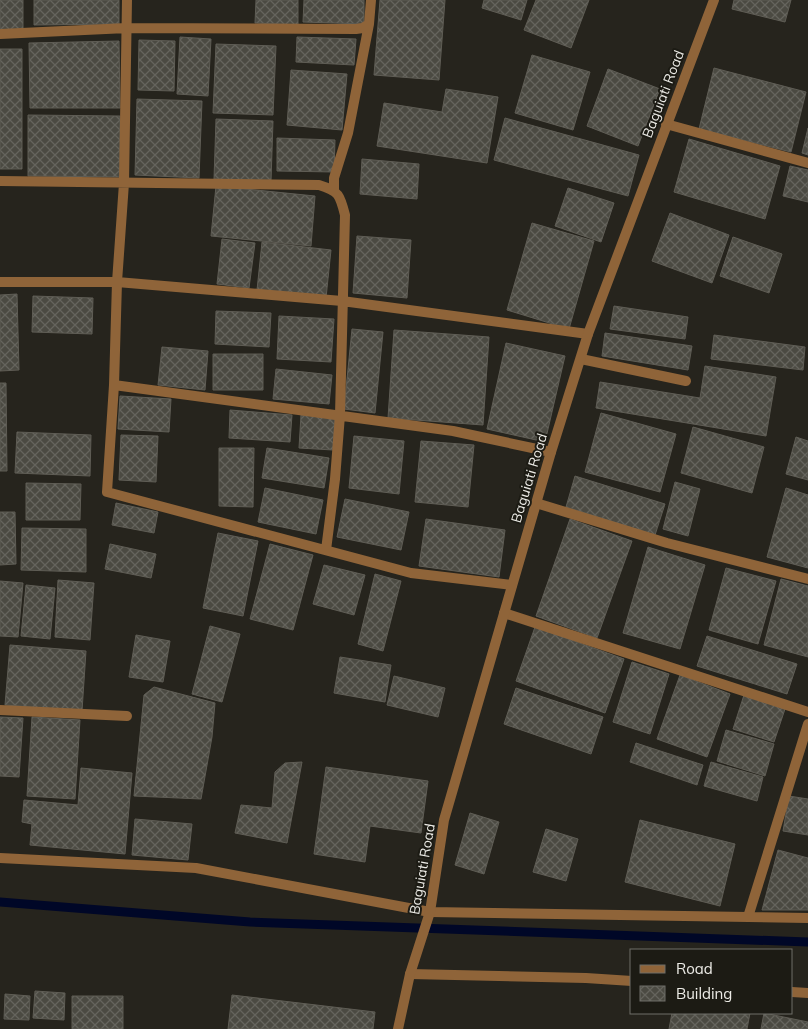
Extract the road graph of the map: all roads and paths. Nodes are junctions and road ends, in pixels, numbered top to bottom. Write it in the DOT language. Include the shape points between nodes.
graph roads {
  1 [pos="127,0"];
  2 [pos="371,0"];
  3 [pos="714,0"];
  4 [pos="368,24"];
  5 [pos="127,28"];
  6 [pos="0,34"];
  7 [pos="666,124"];
  8 [pos="808,163"];
  9 [pos="0,181"];
  10 [pos="124,183"];
  11 [pos="334,189"];
  12 [pos="0,282"];
  13 [pos="117,282"];
  14 [pos="342,300"];
  15 [pos="588,334"];
  16 [pos="581,359"];
  17 [pos="686,381"];
  18 [pos="114,386"];
  19 [pos="340,415"];
  20 [pos="551,452"];
  21 [pos="536,503"];
  22 [pos="326,550"];
  23 [pos="808,579"];
  24 [pos="512,586"];
  25 [pos="504,613"];
  26 [pos="0,710"];
  27 [pos="808,712"];
  28 [pos="127,716"];
  29 [pos="808,724"];
  30 [pos="0,858"];
  31 [pos="430,912"];
  32 [pos="748,917"];
  33 [pos="808,918"];
  34 [pos="410,974"];
  35 [pos="630,981"];
  36 [pos="793,992"];
  37 [pos="808,993"];
  38 [pos="398,1029"];
  1 -- 5 [label="street"];
  2 -- 4 [label="street"];
  3 -- 7 [label="street, Baguiati Road"];
  4 -- 5 [label="street" via="356,29"];
  4 -- 11 [label="street"];
  5 -- 6 [label="street"];
  5 -- 10 [label="street"];
  7 -- 8 [label="street"];
  7 -- 15 [label="street, Baguiati Road"];
  9 -- 10 [label="street"];
  10 -- 11 [label="street" via="319,185"];
  10 -- 13 [label="street"];
  11 -- 14 [label="street" via="345,215"];
  12 -- 13 [label="street"];
  13 -- 14 [label="street"];
  13 -- 18 [label="street"];
  14 -- 15 [label="street"];
  14 -- 19 [label="street"];
  15 -- 16 [label="street, Baguiati Road"];
  16 -- 17 [label="street"];
  16 -- 20 [label="street, Baguiati Road"];
  18 -- 19 [label="street"];
  18 -- 22 [label="street" via="107,492"];
  19 -- 20 [label="street" via="452,431"];
  19 -- 22 [label="street"];
  20 -- 21 [label="street, Baguiati Road"];
  21 -- 23 [label="street" via="666,543"];
  21 -- 24 [label="street, Baguiati Road"];
  22 -- 24 [label="street" via="411,573"];
  24 -- 25 [label="street, Baguiati Road"];
  25 -- 27 [label="street"];
  25 -- 31 [label="street, Baguiati Road" via="444,820"];
  26 -- 28 [label="street"];
  29 -- 32 [label="street"];
  30 -- 31 [label="street" via="196,868"];
  31 -- 32 [label="street"];
  31 -- 34 [label="street, Baguiati Road"];
  32 -- 33 [label="street"];
  34 -- 35 [label="street"];
  34 -- 38 [label="street, Baguiati Road"];
  36 -- 37 [label="street"];
}
